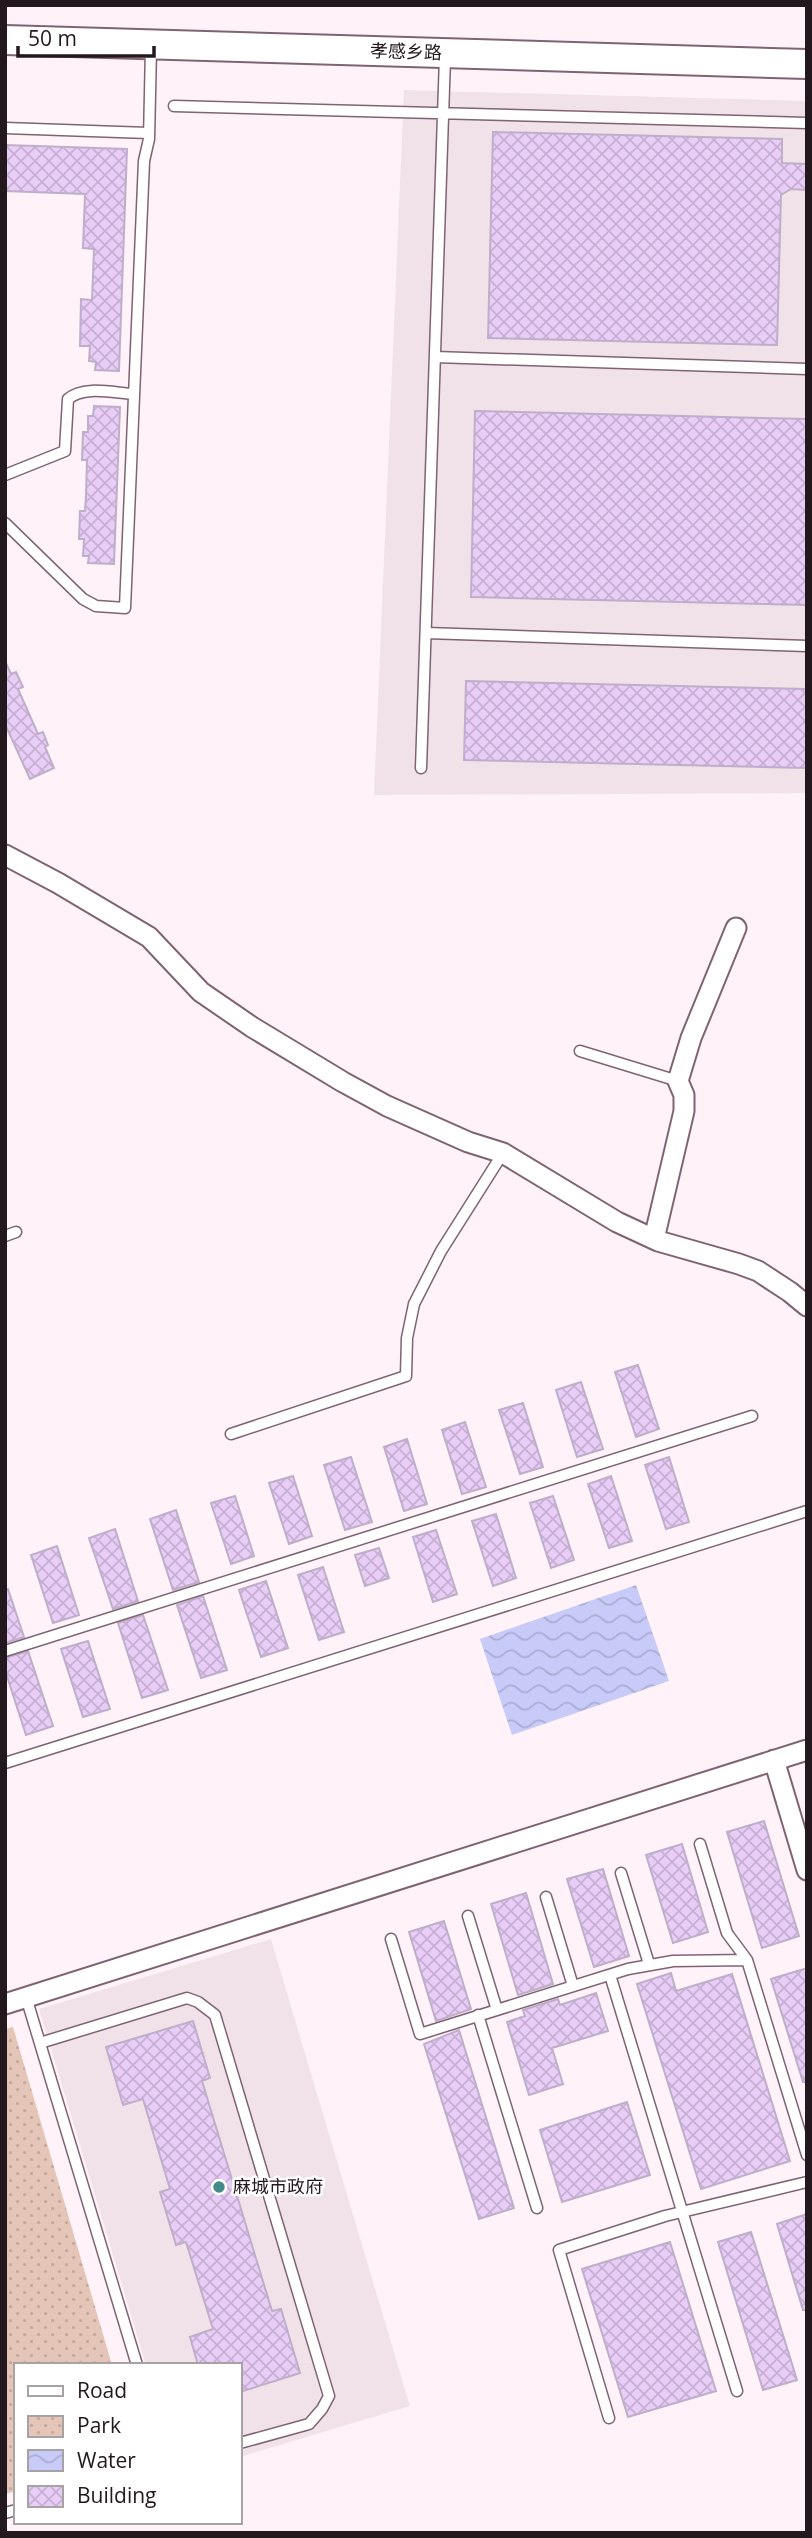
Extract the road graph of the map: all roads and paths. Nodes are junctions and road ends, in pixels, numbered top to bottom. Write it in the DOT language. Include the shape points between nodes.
graph roads {
  1 [pos="5,40"];
  2 [pos="151,44"];
  3 [pos="445,53"];
  4 [pos="807,64"];
  5 [pos="174,106"];
  6 [pos="443,113"];
  7 [pos="807,123"];
  8 [pos="5,128"];
  9 [pos="148,133"];
  10 [pos="435,356"];
  11 [pos="807,369"];
  12 [pos="134,394"];
  13 [pos="5,475"];
  14 [pos="5,523"];
  15 [pos="426,633"];
  16 [pos="807,646"];
  17 [pos="421,768"];
  18 [pos="5,855"];
  19 [pos="736,928"];
  20 [pos="580,1051"];
  21 [pos="678,1081"];
  22 [pos="503,1153"];
  23 [pos="654,1239"];
  24 [pos="807,1307"];
  25 [pos="752,1416"];
  26 [pos="231,1434"];
  27 [pos="807,1511"];
  28 [pos="5,1651"];
  29 [pos="807,1750"];
  30 [pos="774,1760"];
  31 [pos="5,1763"];
  32 [pos="700,1844"];
  33 [pos="807,1870"];
  34 [pos="621,1873"];
  35 [pos="546,1897"];
  36 [pos="468,1916"];
  37 [pos="391,1939"];
  38 [pos="747,1960"];
  39 [pos="649,1964"];
  40 [pos="610,1975"];
  41 [pos="573,1986"];
  42 [pos="26,1997"];
  43 [pos="5,2004"];
  44 [pos="497,2010"];
  45 [pos="478,2015"];
  46 [pos="40,2043"];
  47 [pos="807,2155"];
  48 [pos="807,2182"];
  49 [pos="537,2208"];
  50 [pos="682,2211"];
  51 [pos="135,2363"];
  52 [pos="737,2391"];
  53 [pos="609,2418"];
  54 [pos="242,2442"];
  1 -- 2 [label="main road, 孝感乡路"];
  2 -- 3 [label="main road, 孝感乡路"];
  2 -- 9 [label="lane"];
  3 -- 4 [label="main road, 孝感乡路"];
  3 -- 6 [label="lane"];
  5 -- 6 [label="lane"];
  6 -- 7 [label="lane"];
  6 -- 10 [label="lane"];
  8 -- 9 [label="lane"];
  9 -- 12 [label="lane"];
  10 -- 11 [label="lane"];
  10 -- 15 [label="lane"];
  12 -- 13 [label="lane" via="73,394 68,399 65,451"];
  12 -- 14 [label="lane" via="125,608 96,606 83,599"];
  15 -- 16 [label="lane"];
  15 -- 17 [label="lane"];
  18 -- 22 [label="street" via="149,937 201,992 343,1082 468,1142"];
  19 -- 21 [label="street"];
  20 -- 21 [label="lane"];
  21 -- 23 [label="street" via="684,1111"];
  22 -- 23 [label="street"];
  22 -- 26 [label="lane" via="441,1251 414,1304 406,1376"];
  23 -- 24 [label="street" via="758,1272"];
  25 -- 28 [label="lane"];
  27 -- 31 [label="lane"];
  29 -- 30 [label="street"];
  30 -- 33 [label="street"];
  30 -- 42 [label="street"];
  32 -- 38 [label="lane" via="727,1933"];
  34 -- 39 [label="lane"];
  35 -- 41 [label="lane"];
  36 -- 44 [label="lane"];
  37 -- 45 [label="lane" via="420,2034"];
  38 -- 39 [label="lane"];
  38 -- 47 [label="lane"];
  39 -- 40 [label="lane"];
  40 -- 41 [label="lane"];
  40 -- 50 [label="lane"];
  41 -- 44 [label="lane"];
  42 -- 43 [label="street"];
  42 -- 46 [label="lane"];
  44 -- 45 [label="lane"];
  45 -- 49 [label="lane"];
  46 -- 51 [label="lane"];
  46 -- 54 [label="lane" via="187,1998 215,2015 329,2396 309,2424"];
  48 -- 50 [label="lane"];
  50 -- 52 [label="lane"];
  50 -- 53 [label="lane" via="558,2250"];
}
